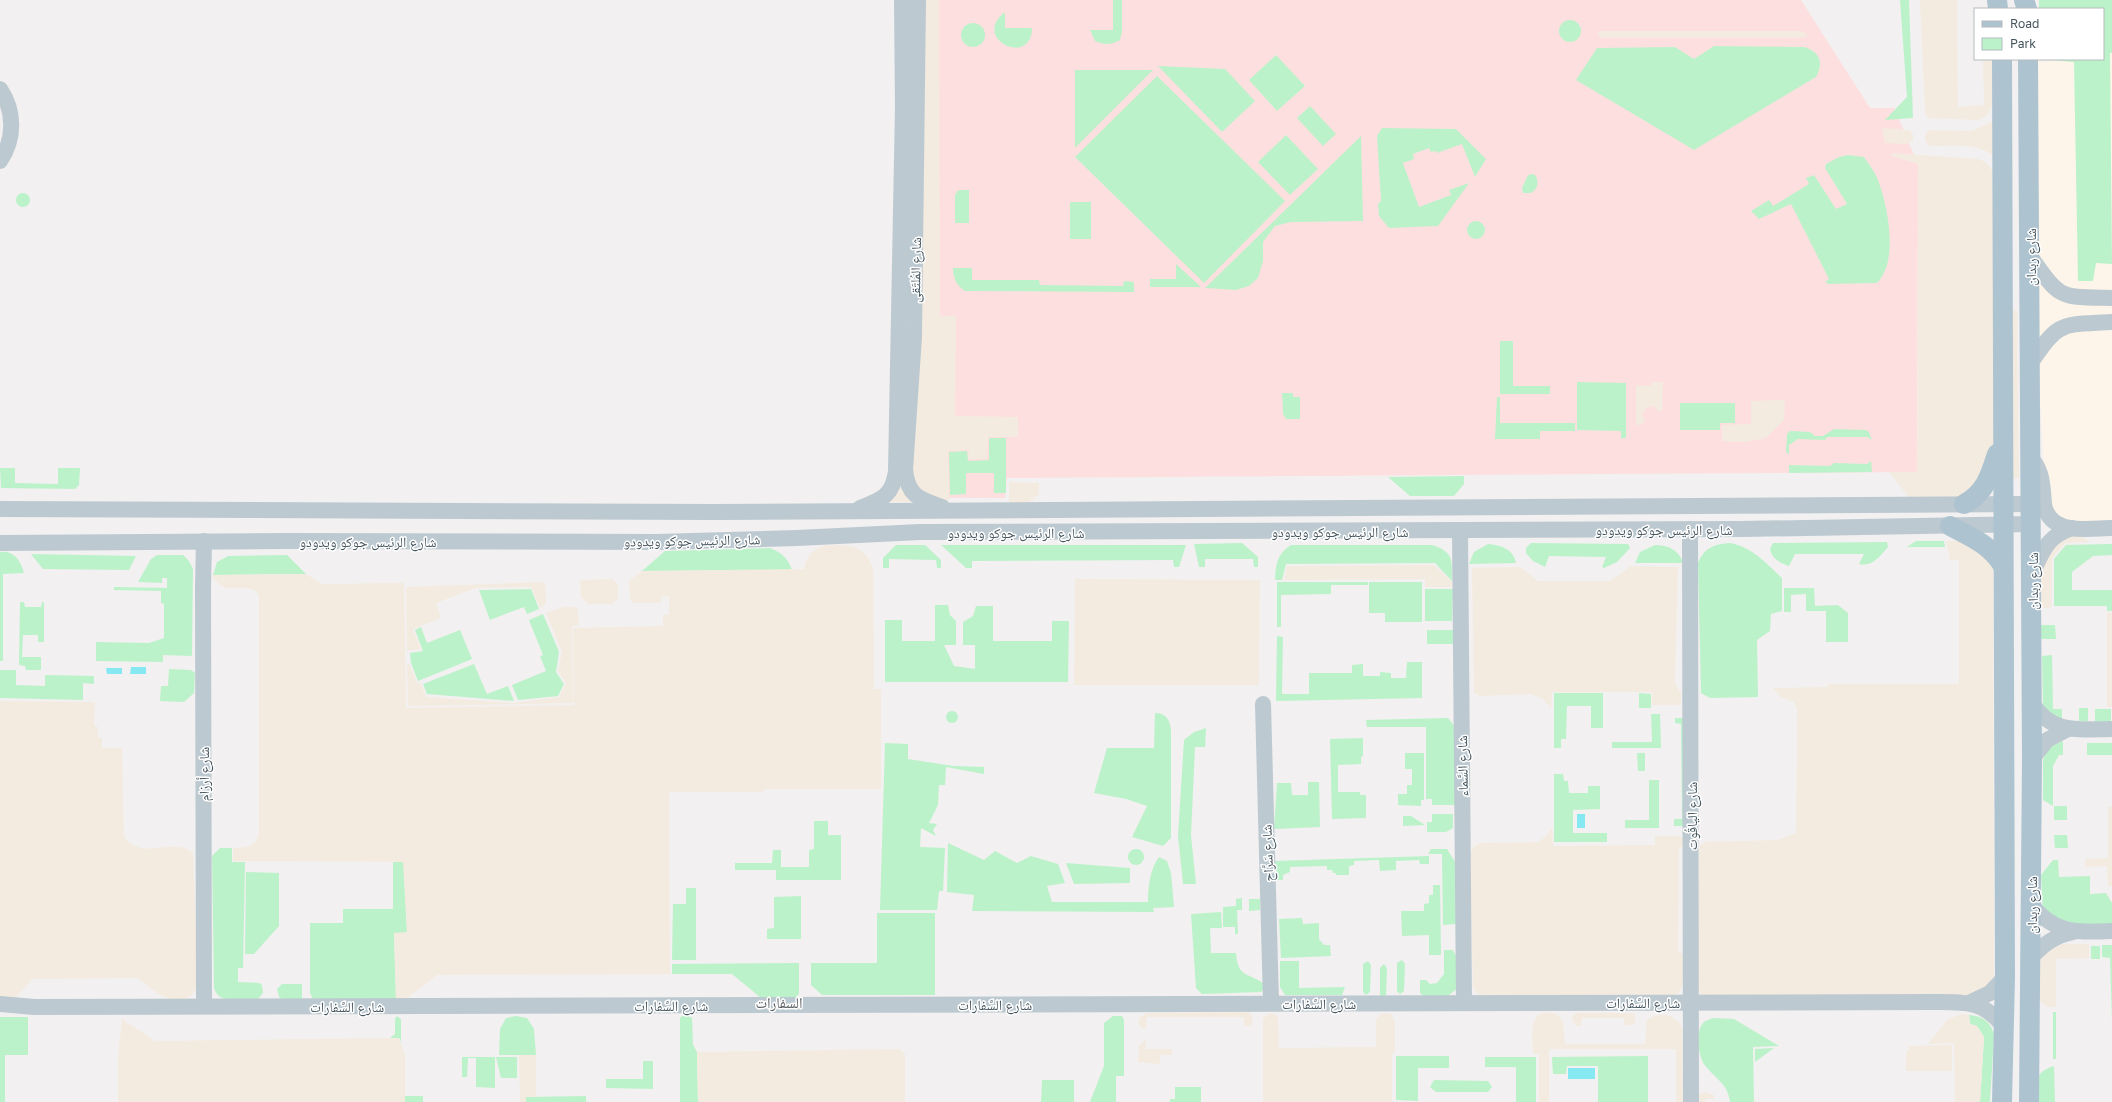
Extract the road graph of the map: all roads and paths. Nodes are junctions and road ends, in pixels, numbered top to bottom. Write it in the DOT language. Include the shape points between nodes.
graph roads {
  1 [pos="902,0"];
  2 [pos="918,0"];
  3 [pos="2002,60"];
  4 [pos="2028,60"];
  5 [pos="0,89"];
  6 [pos="0,161"];
  7 [pos="2030,256"];
  8 [pos="2088,298"];
  9 [pos="2112,298"];
  10 [pos="2112,322"];
  11 [pos="2089,323"];
  12 [pos="2030,364"];
  13 [pos="2002,437"];
  14 [pos="2031,458"];
  15 [pos="1964,504"];
  16 [pos="2002,504"];
  17 [pos="2031,504"];
  18 [pos="1905,505"];
  19 [pos="4,506"];
  20 [pos="237,509"];
  21 [pos="952,511"];
  22 [pos="851,512"];
  23 [pos="0,519"];
  24 [pos="2018,524"];
  25 [pos="1950,526"];
  26 [pos="1906,528"];
  27 [pos="2072,528"];
  28 [pos="2112,528"];
  29 [pos="1690,529"];
  30 [pos="1460,530"];
  31 [pos="204,541"];
  32 [pos="0,543"];
  33 [pos="2003,566"];
  34 [pos="2032,574"];
  35 [pos="2032,665"];
  36 [pos="2032,703"];
  37 [pos="1263,704"];
  38 [pos="2068,729"];
  39 [pos="2112,729"];
  40 [pos="2032,759"];
  41 [pos="2031,904"];
  42 [pos="2112,931"];
  43 [pos="2073,932"];
  44 [pos="2031,958"];
  45 [pos="2005,977"];
  46 [pos="1691,1002"];
  47 [pos="1970,1002"];
  48 [pos="1271,1003"];
  49 [pos="1464,1003"];
  50 [pos="0,1004"];
  51 [pos="20,1006"];
  52 [pos="204,1006"];
  53 [pos="0,1010"];
  54 [pos="2004,1028"];
  55 [pos="1691,1102"];
  56 [pos="2002,1102"];
  57 [pos="2029,1102"];
  1 -- 22 [label="street, شارع المُلتَقى" via="903,107 896,471 888,494"];
  2 -- 21 [label="street, شارع المُلتَقى" via="914,330 905,470 908,487 912,493 918,498"];
  3 -- 13 [label="main road, شارع ربدان"];
  4 -- 7 [label="main road, شارع ربدان"];
  5 -- 6 [label="street" via="9,110 11,132"];
  7 -- 8 [label="street" via="2050,285 2058,292"];
  7 -- 12 [label="main road, شارع ربدان"];
  8 -- 9 [label="street"];
  8 -- 11 [label="street"];
  10 -- 11 [label="street"];
  11 -- 12 [label="street" via="2068,325 2055,331"];
  12 -- 14 [label="main road, شارع ربدان"];
  13 -- 15 [label="main road" via="1986,485 1977,496"];
  13 -- 16 [label="main road, شارع ربدان"];
  14 -- 17 [label="main road, شارع ربدان"];
  14 -- 27 [label="street" via="2041,474 2047,513 2055,522"];
  15 -- 16 [label="street, شارع الرئيس جوكو ويدودو"];
  15 -- 18 [label="street, شارع الرئيس جوكو ويدودو"];
  16 -- 17 [label="street, شارع الرئيس جوكو ويدودو"];
  16 -- 24 [label="main road, شارع ربدان"];
  17 -- 24 [label="main road, شارع ربدان"];
  18 -- 21 [label="street, شارع الرئيس جوكو ويدودو"];
  18 -- 26 [label="street" via="1908,516"];
  19 -- 20 [label="street, شارع الرئيس جوكو ويدودو"];
  20 -- 22 [label="street, شارع الرئيس جوكو ويدودو"];
  20 -- 23 [label="street" via="210,517"];
  21 -- 22 [label="street, شارع الرئيس جوكو ويدودو"];
  24 -- 25 [label="street, شارع الرئيس جوكو ويدودو"];
  24 -- 33 [label="main road, شارع ربدان"];
  24 -- 34 [label="main road, شارع ربدان"];
  24 -- 35 [label="main road" via="2021,637"];
  25 -- 26 [label="street, شارع الرئيس جوكو ويدودو"];
  25 -- 33 [label="main road" via="1984,544"];
  26 -- 29 [label="street, شارع الرئيس جوكو ويدودو"];
  27 -- 28 [label="street"];
  27 -- 34 [label="street" via="2051,538"];
  29 -- 30 [label="street, شارع الرئيس جوكو ويدودو"];
  29 -- 46 [label="street, شارع الياقُوت"];
  30 -- 31 [label="street, شارع الرئيس جوكو ويدودو" via="920,532 658,542"];
  30 -- 49 [label="street, شارع السَّماء"];
  31 -- 32 [label="street, شارع الرئيس جوكو ويدودو"];
  31 -- 52 [label="street, شارع أرزام"];
  33 -- 45 [label="main road, شارع ربدان"];
  34 -- 35 [label="main road, شارع ربدان"];
  35 -- 36 [label="main road, شارع ربدان"];
  36 -- 38 [label="street" via="2047,720"];
  36 -- 40 [label="main road, شارع ربدان"];
  37 -- 48 [label="street, شارع سَرَّاح"];
  38 -- 39 [label="street"];
  38 -- 40 [label="street" via="2047,740"];
  40 -- 41 [label="main road, شارع ربدان"];
  41 -- 43 [label="street" via="2049,922"];
  41 -- 44 [label="main road, شارع ربدان"];
  42 -- 43 [label="street"];
  43 -- 44 [label="street" via="2054,938"];
  44 -- 57 [label="main road, شارع ربدان"];
  45 -- 47 [label="street, شارع السَّفارات" via="1990,993"];
  45 -- 54 [label="main road, شارع ربدان"];
  46 -- 47 [label="street, شارع السَّفارات"];
  46 -- 49 [label="street, شارع السَّفارات"];
  46 -- 55 [label="street, شارع الياقُوت"];
  47 -- 54 [label="street, شارع السَّفارات" via="1990,1012"];
  48 -- 49 [label="street, شارع السَّفارات"];
  48 -- 52 [label="street, شارع السَّفارات"];
  50 -- 51 [label="street, شارع السَّفارات"];
  51 -- 52 [label="street, شارع السَّفارات"];
  51 -- 53 [label="street, شارع السَّفارات"];
  54 -- 56 [label="main road, شارع ربدان"];
}
